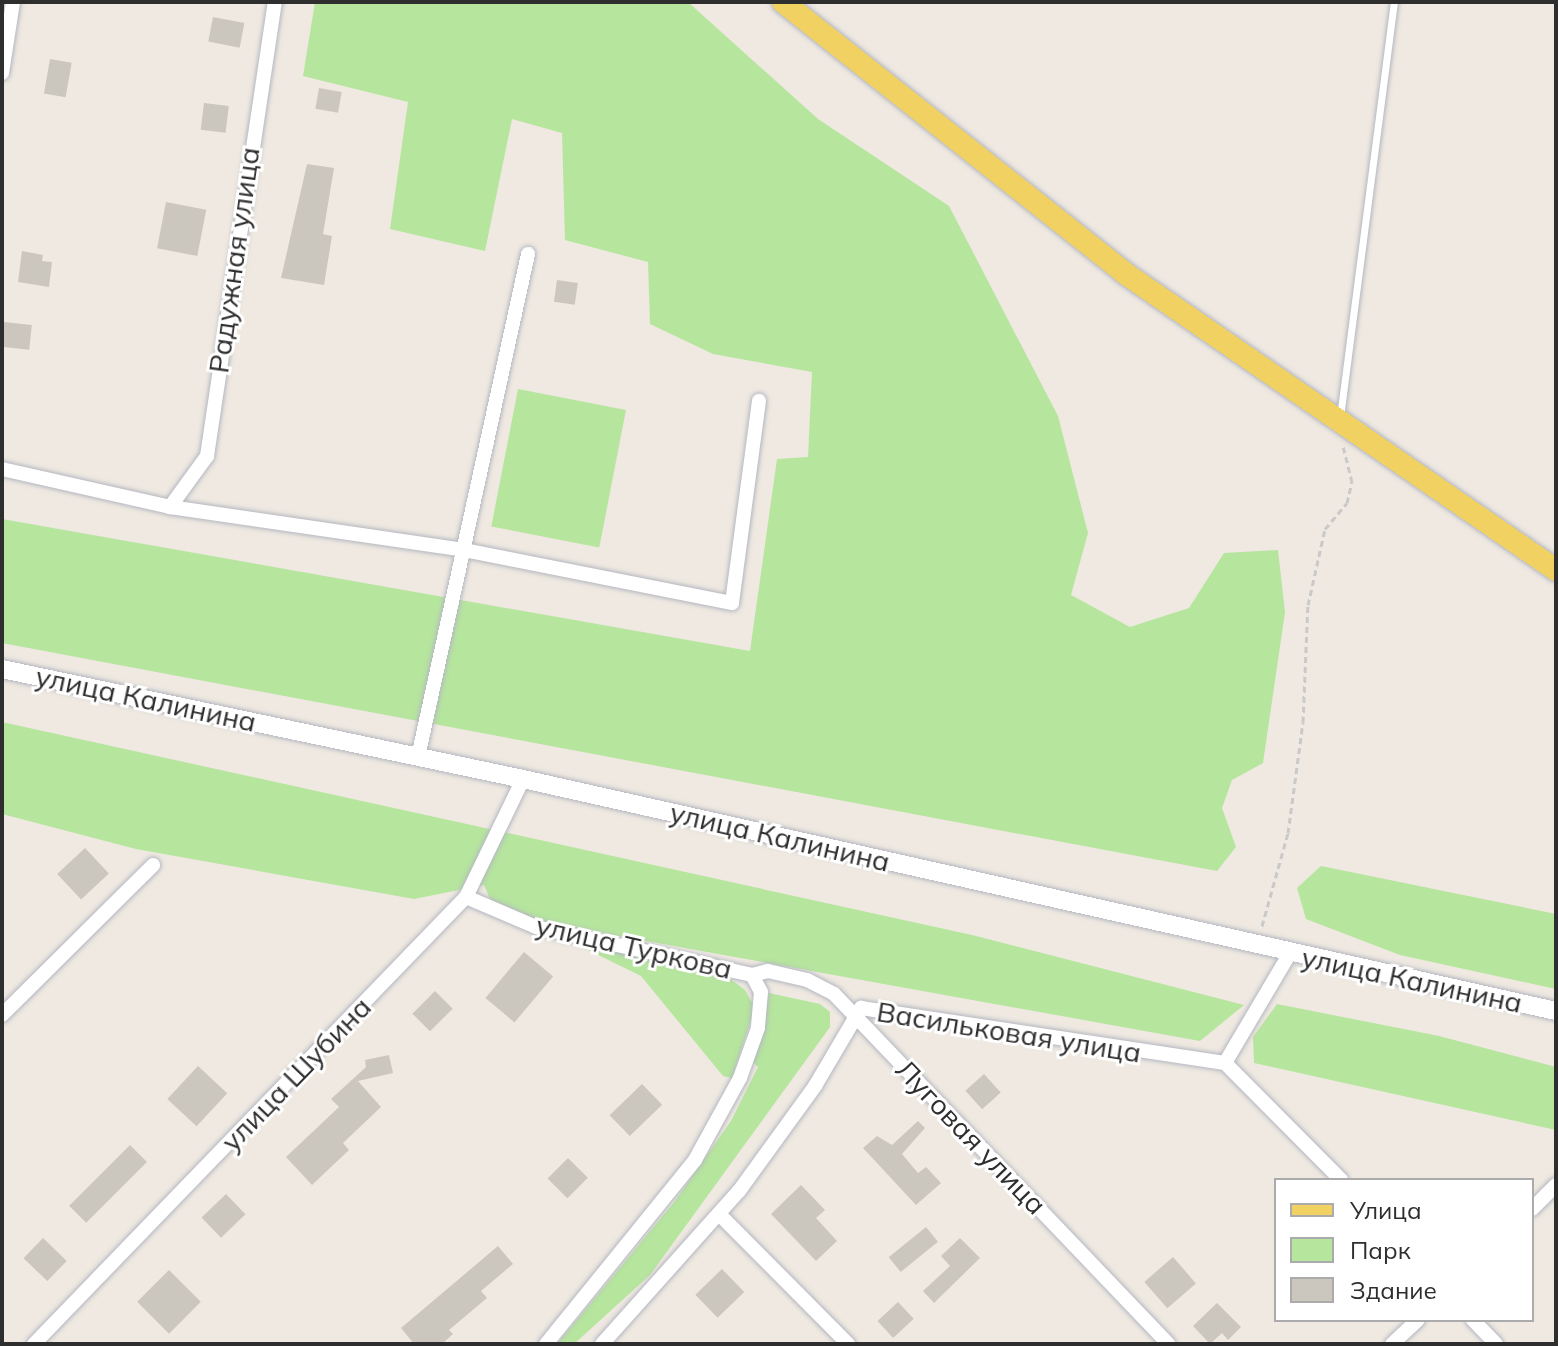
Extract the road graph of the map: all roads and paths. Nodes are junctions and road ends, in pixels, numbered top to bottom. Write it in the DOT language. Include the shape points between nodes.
graph roads {
  1 [pos="13,2"];
  2 [pos="275,2"];
  3 [pos="783,2"];
  4 [pos="1394,2"];
  5 [pos="2,73"];
  6 [pos="528,254"];
  7 [pos="759,401"];
  8 [pos="1339,423"];
  9 [pos="2,469"];
  10 [pos="170,507"];
  11 [pos="464,550"];
  12 [pos="1556,570"];
  13 [pos="2,669"];
  14 [pos="418,757"];
  15 [pos="523,779"];
  16 [pos="153,865"];
  17 [pos="466,897"];
  18 [pos="1257,945"];
  19 [pos="1290,953"];
  20 [pos="752,975"];
  21 [pos="1556,1011"];
  22 [pos="855,1014"];
  23 [pos="2,1015"];
  24 [pos="1225,1063"];
  25 [pos="1339,1178"];
  26 [pos="1556,1185"];
  27 [pos="1534,1207"];
  28 [pos="720,1215"];
  29 [pos="1416,1322"];
  30 [pos="1475,1322"];
  31 [pos="34,1344"];
  32 [pos="546,1344"];
  33 [pos="602,1344"];
  34 [pos="848,1344"];
  35 [pos="1168,1344"];
  36 [pos="1392,1344"];
  37 [pos="1496,1344"];
  1 -- 5 [label="street"];
  2 -- 10 [label="street, Радужная улица" via="207,456"];
  3 -- 8 [label="main road" via="1126,274"];
  4 -- 8 [label="lane"];
  6 -- 11 [label="street"];
  7 -- 11 [label="street" via="732,603"];
  8 -- 12 [label="main road"];
  8 -- 18 [label="path" via="1352,482 1347,503 1325,529 1308,605 1303,722 1288,833"];
  9 -- 10 [label="street"];
  10 -- 11 [label="street"];
  11 -- 14 [label="street" via="429,685"];
  13 -- 14 [label="main road, улица Калинина"];
  14 -- 15 [label="main road, улица Калинина"];
  15 -- 17 [label="street, улица Шубина"];
  15 -- 18 [label="main road, улица Калинина"];
  16 -- 23 [label="street"];
  17 -- 20 [label="street, улица Туркова" via="536,927"];
  17 -- 31 [label="street, улица Шубина"];
  18 -- 19 [label="main road, улица Калинина"];
  19 -- 21 [label="main road, улица Калинина"];
  19 -- 24 [label="street"];
  20 -- 22 [label="street, Луговая улица" via="768,971 807,980 834,994"];
  20 -- 32 [label="street, улица Туркова" via="761,992 758,1028 740,1078 695,1160"];
  22 -- 24 [label="street, Васильковая улица" via="861,1008 903,1011"];
  22 -- 28 [label="street, Васильковая улица" via="815,1086"];
  22 -- 35 [label="street, Луговая улица"];
  24 -- 25 [label="street"];
  26 -- 27 [label="street"];
  28 -- 33 [label="street, Васильковая улица" via="673,1260"];
  28 -- 34 [label="street"];
  29 -- 36 [label="street"];
  30 -- 37 [label="street"];
}
